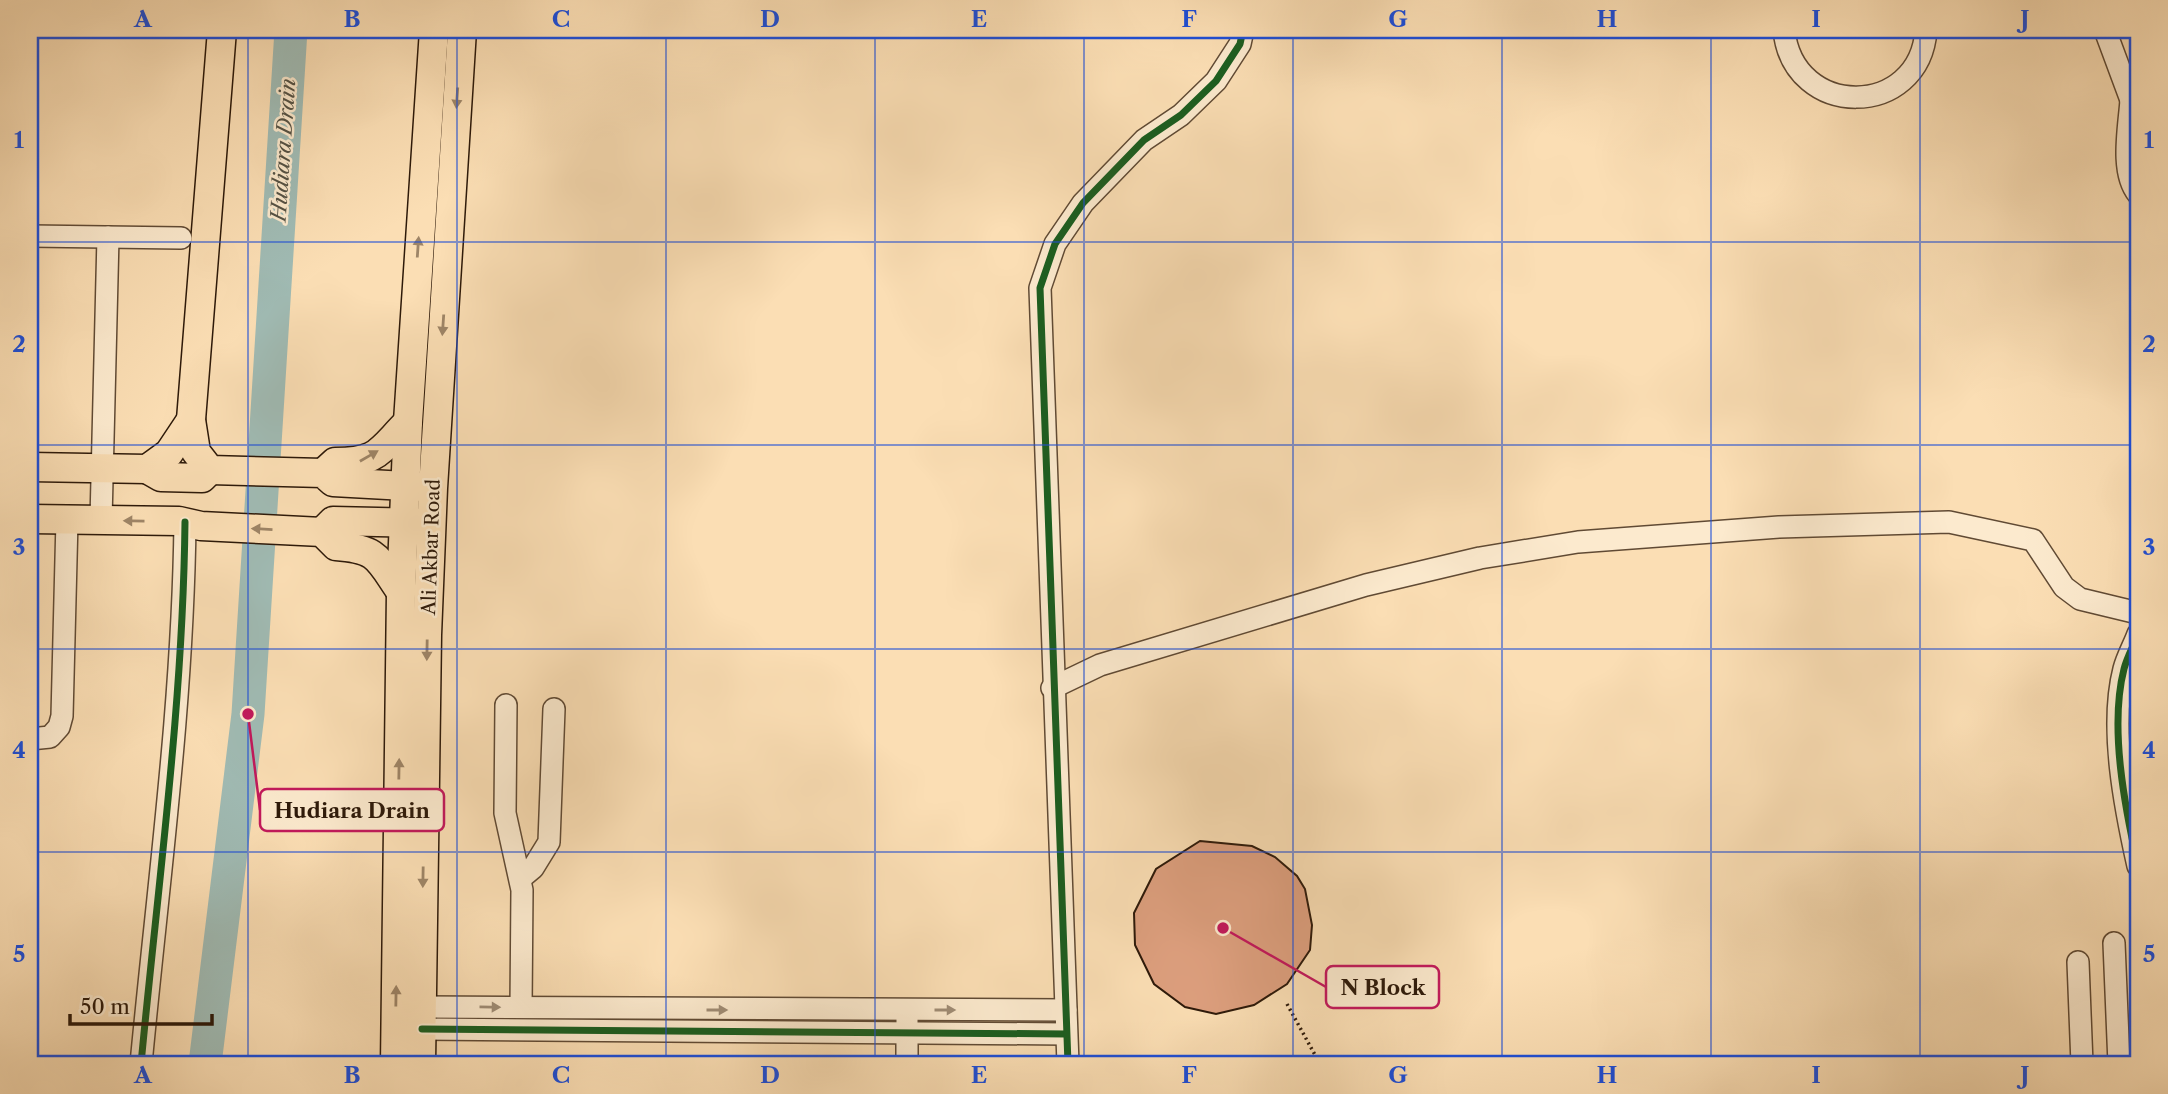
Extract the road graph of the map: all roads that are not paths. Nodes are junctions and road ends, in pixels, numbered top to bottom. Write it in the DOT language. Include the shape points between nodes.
graph roads {
  1 [pos="222,30"];
  2 [pos="434,30"];
  3 [pos="462,30"];
  4 [pos="1243,30"];
  5 [pos="1784,30"];
  6 [pos="1926,30"];
  7 [pos="2105,30"];
  8 [pos="2134,104"];
  9 [pos="2138,194"];
  10 [pos="30,236"];
  11 [pos="108,237"];
  12 [pos="181,239"];
  13 [pos="191,420"];
  14 [pos="408,422"];
  15 [pos="30,467"];
  16 [pos="104,468"];
  17 [pos="147,469"];
  18 [pos="212,471"];
  19 [pos="323,472"];
  20 [pos="176,478"];
  21 [pos="419,487"];
  22 [pos="30,519"];
  23 [pos="67,520"];
  24 [pos="102,520"];
  25 [pos="187,523"];
  26 [pos="418,523"];
  27 [pos="322,533"];
  28 [pos="401,592"];
  29 [pos="2138,613"];
  30 [pos="2138,634"];
  31 [pos="1052,688"];
  32 [pos="506,705"];
  33 [pos="554,709"];
  34 [pos="30,739"];
  35 [pos="2138,866"];
  36 [pos="521,878"];
  37 [pos="2114,943"];
  38 [pos="2078,962"];
  39 [pos="2117,1005"];
  40 [pos="2079,1006"];
  41 [pos="521,1007"];
  42 [pos="1066,1010"];
  43 [pos="422,1018"];
  44 [pos="907,1021"];
  45 [pos="1066,1034"];
  46 [pos="141,1064"];
  47 [pos="394,1064"];
  48 [pos="421,1064"];
  49 [pos="907,1064"];
  50 [pos="1068,1064"];
  51 [pos="2082,1064"];
  52 [pos="2119,1064"];
  1 -- 13 [label="main road"];
  14 -- 2 [label="main road, Ali Akbar Road, one-way"];
  3 -- 21 [label="main road, Ali Akbar Road, one-way"];
  4 -- 31 [label="street" via="1240,44 1216,81 1181,115 1144,139 1083,203 1055,244 1040,288"];
  5 -- 6 [label="street" via="1789,54 1804,77 1826,92 1852,98 1879,94 1902,80 1918,59"];
  7 -- 8 [label="street"];
  8 -- 9 [label="street" via="2129,173"];
  10 -- 11 [label="street"];
  11 -- 12 [label="street"];
  11 -- 16 [label="street"];
  13 -- 17 [label="main road" via="169,453"];
  13 -- 18 [label="main road" via="196,452"];
  19 -- 14 [label="main road, one-way" via="335,462 372,458"];
  14 -- 21 [label="main road, Ali Akbar Road"];
  15 -- 16 [label="main road"];
  16 -- 17 [label="main road"];
  16 -- 24 [label="street"];
  17 -- 20 [label="main road"];
  18 -- 19 [label="main road"];
  18 -- 20 [label="main road" via="202,478"];
  19 -- 21 [label="main road" via="333,482"];
  20 -- 25 [label="main road"];
  21 -- 26 [label="main road, Ali Akbar Road"];
  22 -- 23 [label="main road"];
  23 -- 24 [label="main road"];
  23 -- 34 [label="street" via="62,716 50,737"];
  25 -- 24 [label="main road, one-way"];
  27 -- 25 [label="main road, one-way"];
  25 -- 46 [label="street" via="173,761"];
  26 -- 27 [label="main road" via="333,521"];
  26 -- 28 [label="main road, Ali Akbar Road"];
  26 -- 43 [label="main road, Ali Akbar Road, one-way"];
  27 -- 28 [label="main road" via="336,546 361,548 375,555"];
  47 -- 28 [label="main road, Ali Akbar Road, one-way"];
  29 -- 31 [label="street" via="2080,599 2064,587 2033,540 1949,522 1765,528 1578,542 1479,558 1366,585 1100,665"];
  30 -- 35 [label="street" via="2124,669 2118,736 2126,812"];
  31 -- 42 [label="street"];
  32 -- 36 [label="street" via="505,813"];
  33 -- 36 [label="street" via="549,842"];
  36 -- 41 [label="street"];
  37 -- 39 [label="street"];
  38 -- 40 [label="street"];
  39 -- 40 [label="street"];
  39 -- 52 [label="street"];
  40 -- 51 [label="street"];
  43 -- 41 [label="street, one-way"];
  41 -- 44 [label="street, one-way"];
  44 -- 42 [label="street, one-way"];
  42 -- 45 [label="street"];
  43 -- 44 [label="street"];
  43 -- 48 [label="main road, Ali Akbar Road"];
  44 -- 45 [label="street"];
  44 -- 49 [label="street"];
  45 -- 50 [label="street"];
}
